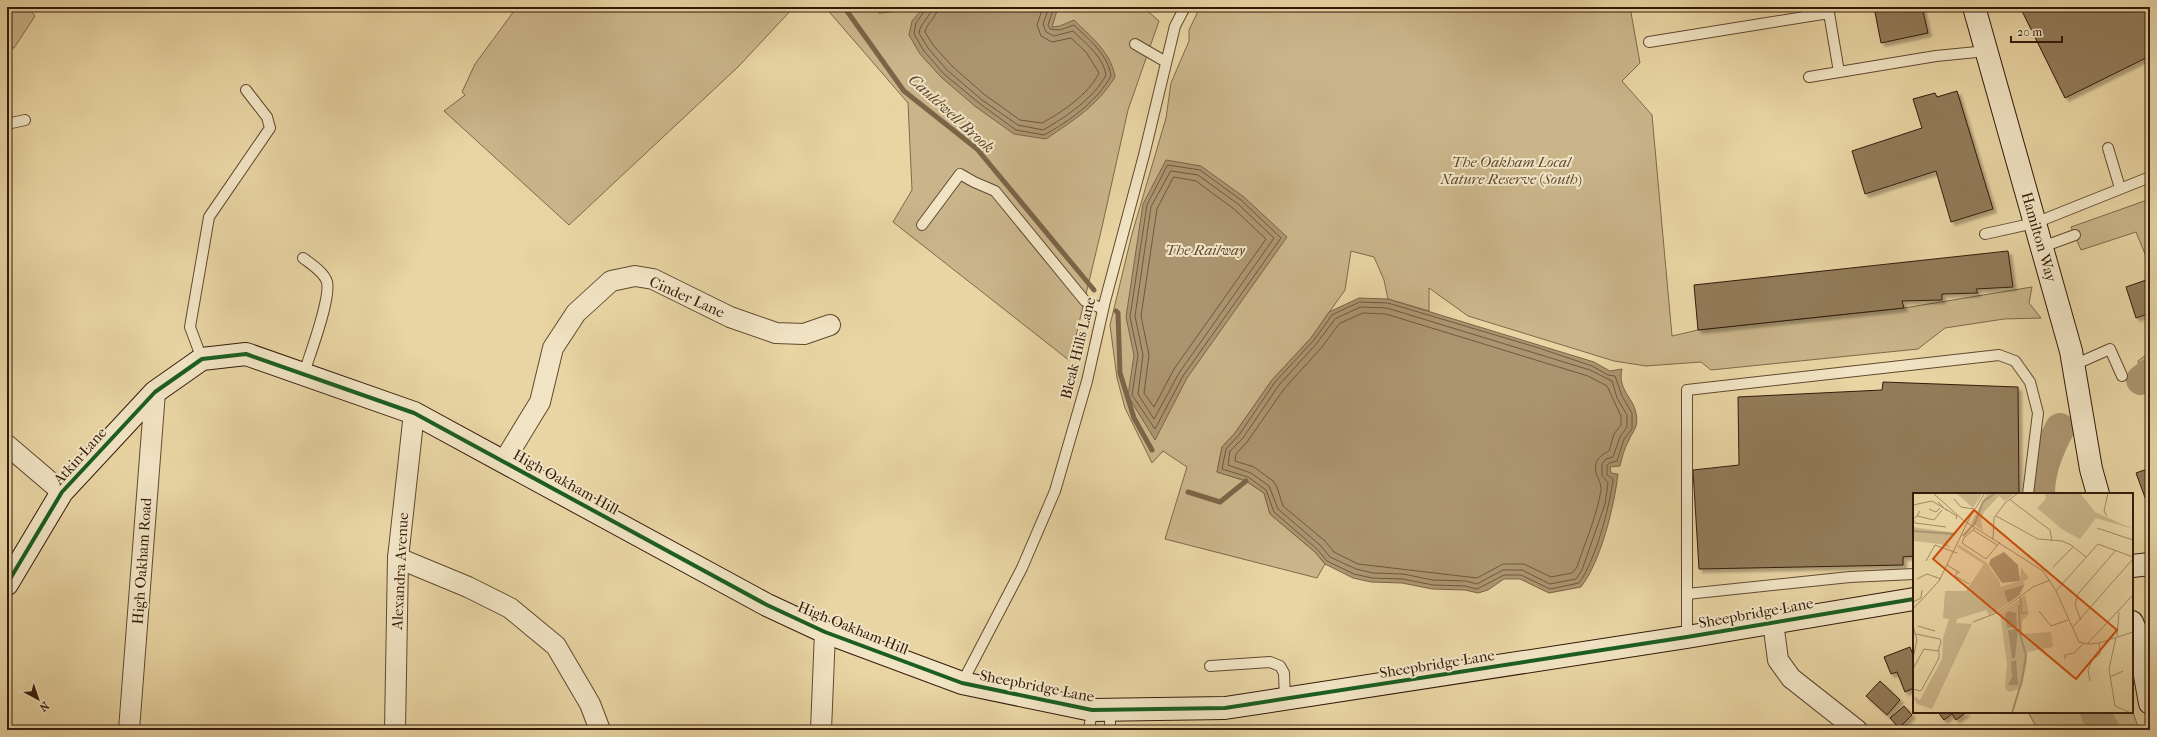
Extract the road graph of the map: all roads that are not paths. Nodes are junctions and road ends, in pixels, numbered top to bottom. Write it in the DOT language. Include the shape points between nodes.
graph roads {
  1 [pos="1185,7"];
  2 [pos="1974,7"];
  3 [pos="1649,42"];
  4 [pos="1135,44"];
  5 [pos="1987,51"];
  6 [pos="1166,62"];
  7 [pos="1839,72"];
  8 [pos="1809,78"];
  9 [pos="246,90"];
  10 [pos="25,120"];
  11 [pos="7,124"];
  12 [pos="2108,148"];
  13 [pos="2150,177"];
  14 [pos="2120,188"];
  15 [pos="2035,223"];
  16 [pos="922,225"];
  17 [pos="1985,234"];
  18 [pos="2075,235"];
  19 [pos="2042,247"];
  20 [pos="303,258"];
  21 [pos="1103,308"];
  22 [pos="830,325"];
  23 [pos="202,359"];
  24 [pos="2074,365"];
  25 [pos="304,373"];
  26 [pos="2122,376"];
  27 [pos="155,392"];
  28 [pos="414,413"];
  29 [pos="7,445"];
  30 [pos="504,462"];
  31 [pos="2091,469"];
  32 [pos="62,492"];
  33 [pos="2028,493"];
  34 [pos="2087,493"];
  35 [pos="2098,493"];
  36 [pos="398,558"];
  37 [pos="2150,564"];
  38 [pos="2133,566"];
  39 [pos="1913,574"];
  40 [pos="7,584"];
  41 [pos="1687,594"];
  42 [pos="1913,599"];
  43 [pos="1773,622"];
  44 [pos="2133,624"];
  45 [pos="825,632"];
  46 [pos="1687,637"];
  47 [pos="1210,666"];
  48 [pos="2133,669"];
  49 [pos="962,683"];
  50 [pos="2148,696"];
  51 [pos="1285,699"];
  52 [pos="1100,720"];
  53 [pos="129,730"];
  54 [pos="395,730"];
  55 [pos="600,730"];
  56 [pos="821,730"];
  57 [pos="1857,730"];
  1 -- 6 [label="lane, Bleak Hills Lane" via="1175,26"];
  2 -- 5 [label="street, Hamilton Way"];
  3 -- 7 [label="lane" via="1829,13"];
  4 -- 6 [label="lane"];
  5 -- 7 [label="lane" via="1936,56"];
  5 -- 15 [label="street, Hamilton Way"];
  6 -- 21 [label="lane, Bleak Hills Lane"];
  7 -- 8 [label="lane"];
  9 -- 23 [label="lane" via="267,117 270,128 209,218 190,327"];
  10 -- 11 [label="lane"];
  12 -- 14 [label="lane"];
  13 -- 14 [label="lane"];
  14 -- 15 [label="lane"];
  15 -- 17 [label="lane"];
  15 -- 19 [label="street, Hamilton Way"];
  16 -- 21 [label="lane" via="960,174 996,191 1085,301"];
  18 -- 19 [label="lane"];
  19 -- 24 [label="street, Hamilton Way"];
  20 -- 25 [label="lane" via="320,272 327,283 325,303"];
  21 -- 49 [label="lane, Bleak Hills Lane" via="1087,381 1055,490 1022,568"];
  22 -- 30 [label="street, Cinder Lane" via="804,334 776,332 730,317 653,279 635,276 612,281 576,313 553,348 540,402"];
  23 -- 25 [label="street, High Oakham Hill" via="246,354"];
  23 -- 27 [label="street, High Oakham Hill"];
  24 -- 26 [label="lane" via="2110,349"];
  24 -- 31 [label="street, Hamilton Way"];
  25 -- 28 [label="street, High Oakham Hill"];
  27 -- 32 [label="street, Atkin Lane"];
  27 -- 53 [label="street, High Oakham Road"];
  28 -- 30 [label="street, High Oakham Hill"];
  28 -- 36 [label="street, Alexandra Avenue"];
  29 -- 32 [label="street"];
  30 -- 45 [label="street, High Oakham Hill" via="767,605"];
  31 -- 34 [label="street, Hamilton Way"];
  31 -- 35 [label="street, Hamilton Way"];
  32 -- 40 [label="street, Atkin Lane"];
  33 -- 41 [label="lane" via="2038,413 2030,382 2015,361 1999,355 1687,390"];
  36 -- 54 [label="street, Alexandra Avenue"];
  36 -- 55 [label="street" via="468,587 510,608 556,646 590,704"];
  37 -- 38 [label="street"];
  39 -- 41 [label="lane" via="1850,577"];
  41 -- 46 [label="lane"];
  42 -- 43 [label="street, Sheepbridge Lane"];
  43 -- 46 [label="street, Sheepbridge Lane"];
  43 -- 57 [label="street" via="1778,660 1790,678"];
  44 -- 50 [label="street" via="2138,637"];
  45 -- 49 [label="street, High Oakham Hill"];
  45 -- 56 [label="street"];
  46 -- 51 [label="street, Sheepbridge Lane"];
  47 -- 51 [label="lane" via="1270,662 1280,666 1284,673"];
  48 -- 50 [label="street"];
  49 -- 52 [label="street, Sheepbridge Lane"];
  51 -- 52 [label="street, Sheepbridge Lane" via="1225,708"];
}
